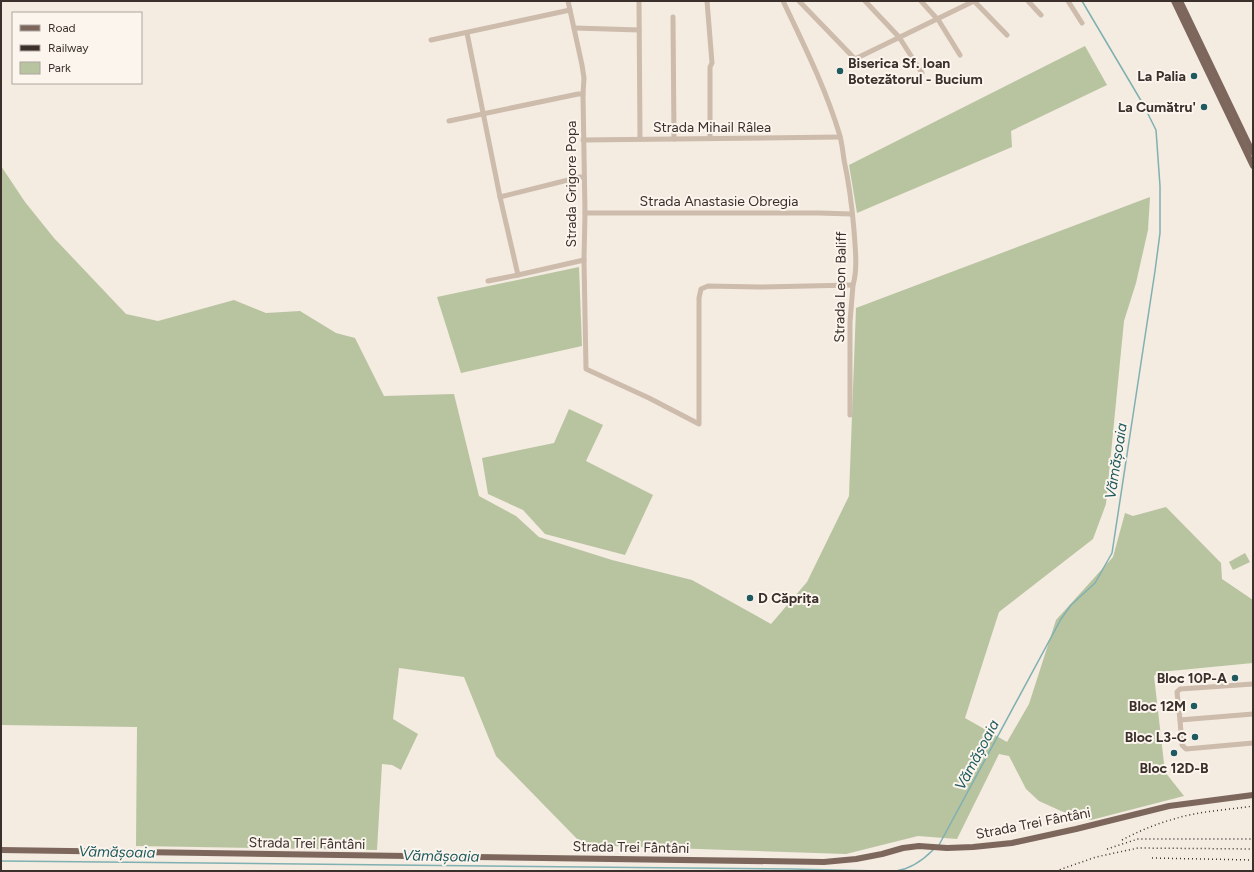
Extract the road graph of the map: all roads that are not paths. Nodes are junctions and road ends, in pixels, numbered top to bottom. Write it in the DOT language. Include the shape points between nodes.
graph roads {
  1 [pos="568,1"];
  2 [pos="639,1"];
  3 [pos="707,1"];
  4 [pos="783,1"];
  5 [pos="799,1"];
  6 [pos="865,1"];
  7 [pos="920,1"];
  8 [pos="974,1"];
  9 [pos="1028,1"];
  10 [pos="1068,1"];
  11 [pos="1174,1"];
  12 [pos="1180,1"];
  13 [pos="570,10"];
  14 [pos="1041,15"];
  15 [pos="673,17"];
  16 [pos="937,19"];
  17 [pos="1082,23"];
  18 [pos="575,28"];
  19 [pos="639,30"];
  20 [pos="467,33"];
  21 [pos="1007,35"];
  22 [pos="899,37"];
  23 [pos="431,40"];
  24 [pos="960,55"];
  25 [pos="922,73"];
  26 [pos="583,94"];
  27 [pos="483,114"];
  28 [pos="449,121"];
  29 [pos="840,137"];
  30 [pos="710,138"];
  31 [pos="640,139"];
  32 [pos="674,139"];
  33 [pos="583,140"];
  34 [pos="1253,153"];
  35 [pos="1253,166"];
  36 [pos="584,177"];
  37 [pos="500,197"];
  38 [pos="585,213"];
  39 [pos="852,214"];
  40 [pos="584,260"];
  41 [pos="518,275"];
  42 [pos="488,281"];
  43 [pos="853,285"];
  44 [pos="850,415"];
  45 [pos="1253,684"];
  46 [pos="1253,714"];
  47 [pos="1180,720"];
  48 [pos="1253,743"];
  49 [pos="1253,794"];
  50 [pos="1,850"];
  1 -- 13 [label="street, Strada Grigore Popa"];
  2 -- 19 [label="street"];
  3 -- 30 [label="street" via="712,63"];
  4 -- 29 [label="street, Strada Leon Baliff" via="810,57"];
  5 -- 22 [label="street" via="855,62"];
  6 -- 22 [label="street"];
  7 -- 16 [label="street"];
  8 -- 16 [label="street"];
  8 -- 21 [label="street"];
  9 -- 14 [label="street"];
  10 -- 17 [label="street"];
  11 -- 35 [label="main road"];
  12 -- 34 [label="main road"];
  13 -- 18 [label="street, Strada Grigore Popa"];
  13 -- 20 [label="street"];
  15 -- 32 [label="street"];
  16 -- 22 [label="street"];
  16 -- 24 [label="street"];
  18 -- 19 [label="street"];
  18 -- 26 [label="street, Strada Grigore Popa" via="584,78"];
  19 -- 31 [label="street"];
  20 -- 23 [label="street"];
  20 -- 27 [label="street"];
  22 -- 25 [label="street"];
  26 -- 27 [label="street"];
  26 -- 33 [label="street, Strada Grigore Popa"];
  27 -- 28 [label="street"];
  27 -- 37 [label="street"];
  29 -- 30 [label="street, Strada Mihail Râlea"];
  29 -- 39 [label="street, Strada Leon Baliff"];
  30 -- 32 [label="street, Strada Mihail Râlea"];
  31 -- 32 [label="street, Strada Mihail Râlea"];
  31 -- 33 [label="street, Strada Mihail Râlea"];
  33 -- 36 [label="street, Strada Grigore Popa"];
  36 -- 37 [label="street"];
  36 -- 38 [label="street, Strada Grigore Popa"];
  37 -- 41 [label="street"];
  38 -- 39 [label="street, Strada Anastasie Obregia"];
  38 -- 40 [label="street, Strada Grigore Popa"];
  39 -- 43 [label="street, Strada Leon Baliff" via="855,262"];
  40 -- 41 [label="street"];
  40 -- 43 [label="street, Strada Grigore Popa" via="586,369 699,424 701,290 708,286"];
  41 -- 42 [label="street"];
  43 -- 44 [label="street, Strada Leon Baliff" via="850,322"];
  45 -- 47 [label="street" via="1180,689 1177,692"];
  46 -- 47 [label="street"];
  47 -- 48 [label="street" via="1182,745 1186,750"];
  49 -- 50 [label="main road, Strada Trei Fântâni" via="1169,806 1012,843 973,848 919,846 862,858 824,862"];
}
